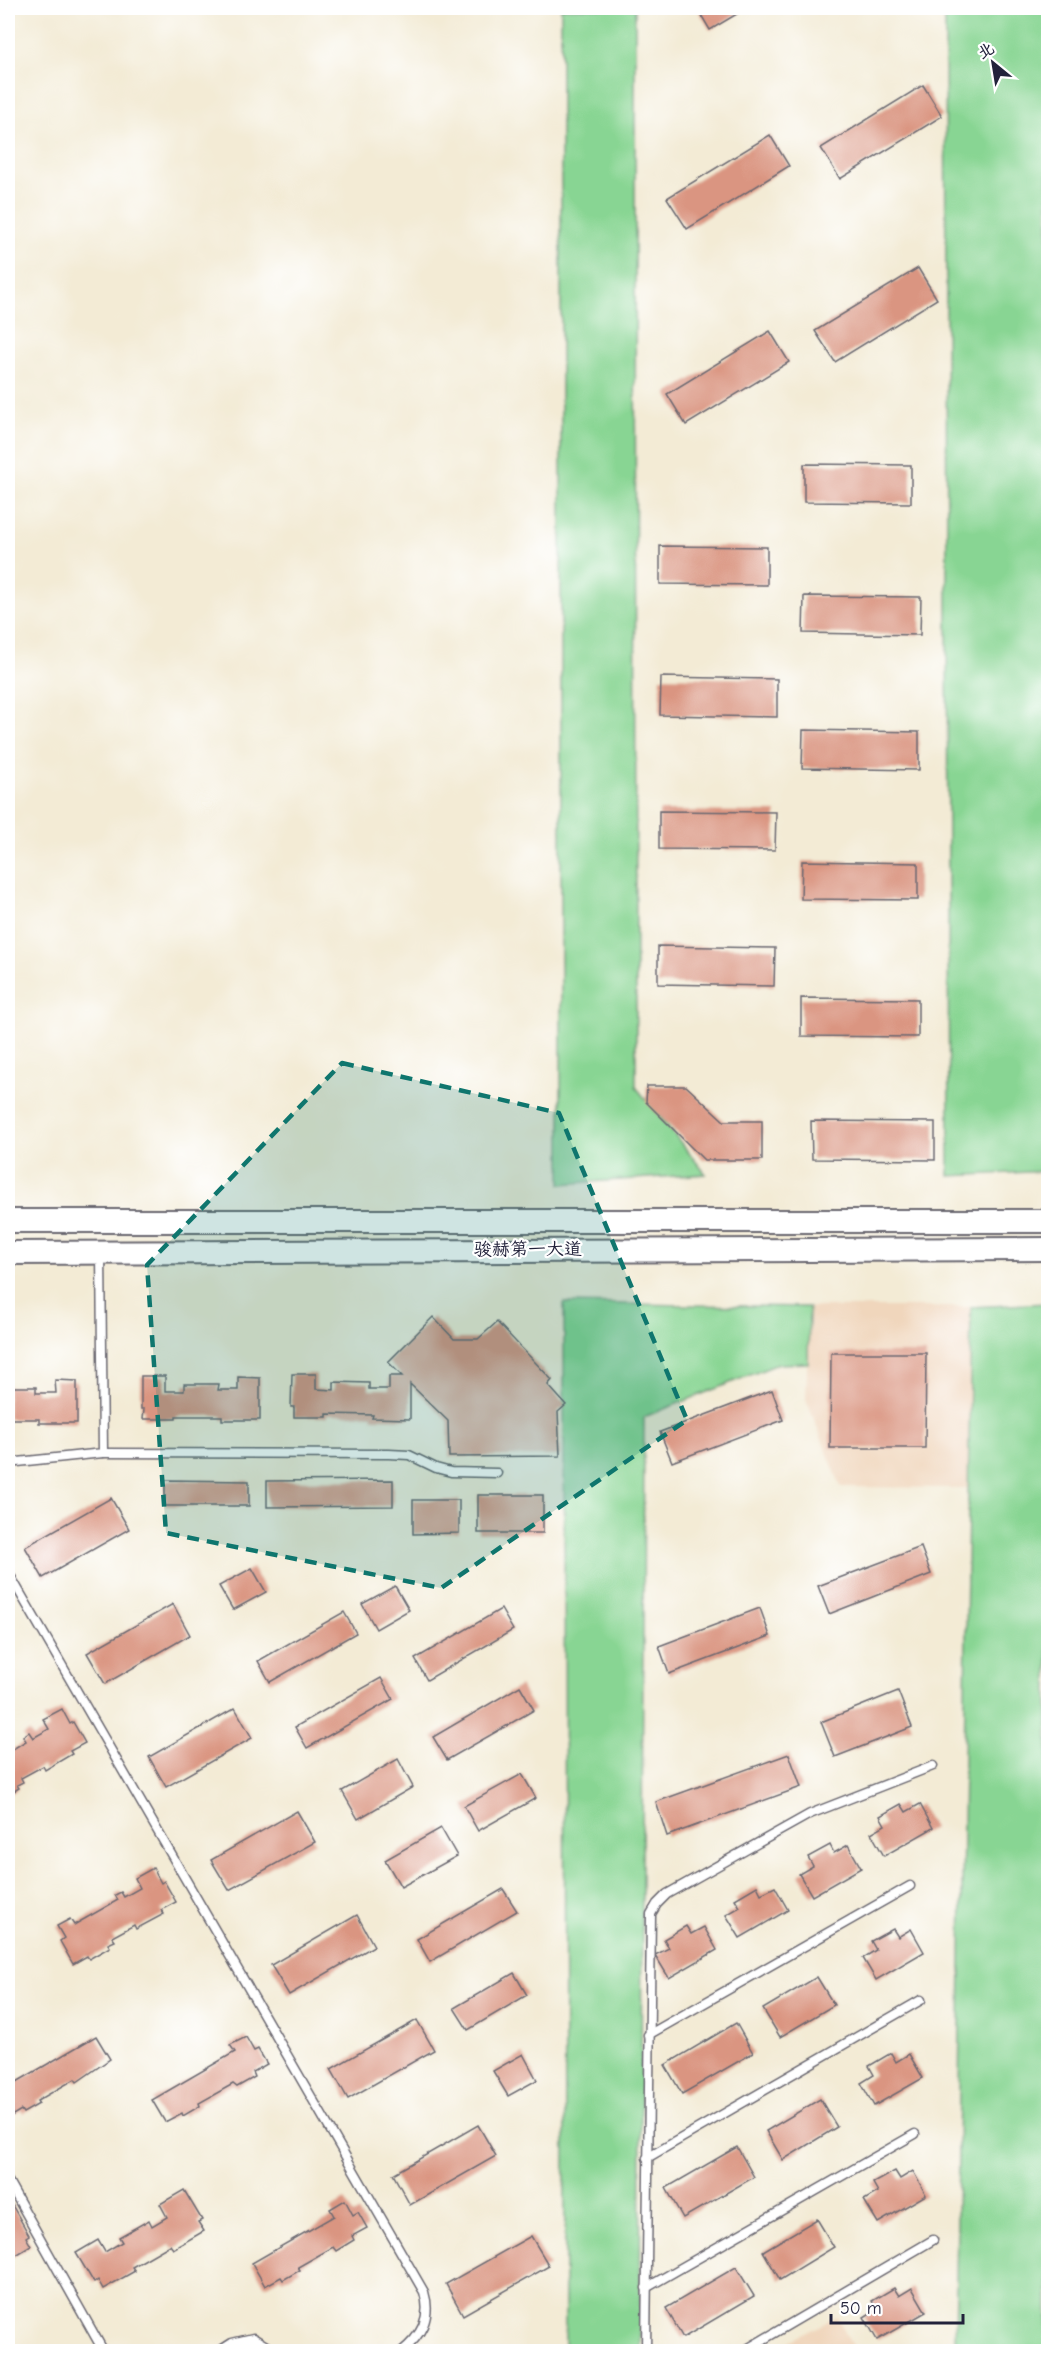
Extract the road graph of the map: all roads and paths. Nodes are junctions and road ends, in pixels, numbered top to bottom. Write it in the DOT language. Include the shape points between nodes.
graph roads {
  1 [pos="8,1221"];
  2 [pos="1048,1221"];
  3 [pos="1048,1249"];
  4 [pos="8,1252"];
  5 [pos="101,1252"];
  6 [pos="103,1453"];
  7 [pos="8,1463"];
  8 [pos="497,1473"];
  9 [pos="8,1572"];
  10 [pos="933,1766"];
  11 [pos="910,1886"];
  12 [pos="921,2000"];
  13 [pos="648,2035"];
  14 [pos="915,2134"];
  15 [pos="647,2158"];
  16 [pos="8,2181"];
  17 [pos="933,2240"];
  18 [pos="646,2288"];
  19 [pos="104,2352"];
  20 [pos="218,2352"];
  21 [pos="276,2352"];
  22 [pos="401,2352"];
  23 [pos="646,2352"];
  24 [pos="742,2352"];
  1 -- 2 [label="main road, 骏赫第一大道"];
  3 -- 5 [label="main road, 骏赫第一大道"];
  4 -- 5 [label="main road, 骏赫第一大道"];
  5 -- 6 [label="lane"];
  6 -- 7 [label="lane"];
  6 -- 8 [label="lane" via="409,1455 451,1472"];
  9 -- 22 [label="lane" via="424,2292 426,2324"];
  10 -- 13 [label="lane" via="810,1814 661,1899 649,1922"];
  11 -- 13 [label="lane"];
  12 -- 15 [label="lane"];
  13 -- 15 [label="lane"];
  14 -- 18 [label="lane"];
  15 -- 18 [label="lane"];
  16 -- 19 [label="lane"];
  17 -- 24 [label="lane"];
  18 -- 23 [label="lane"];
  20 -- 21 [label="lane" via="232,2343 253,2338"];
}
